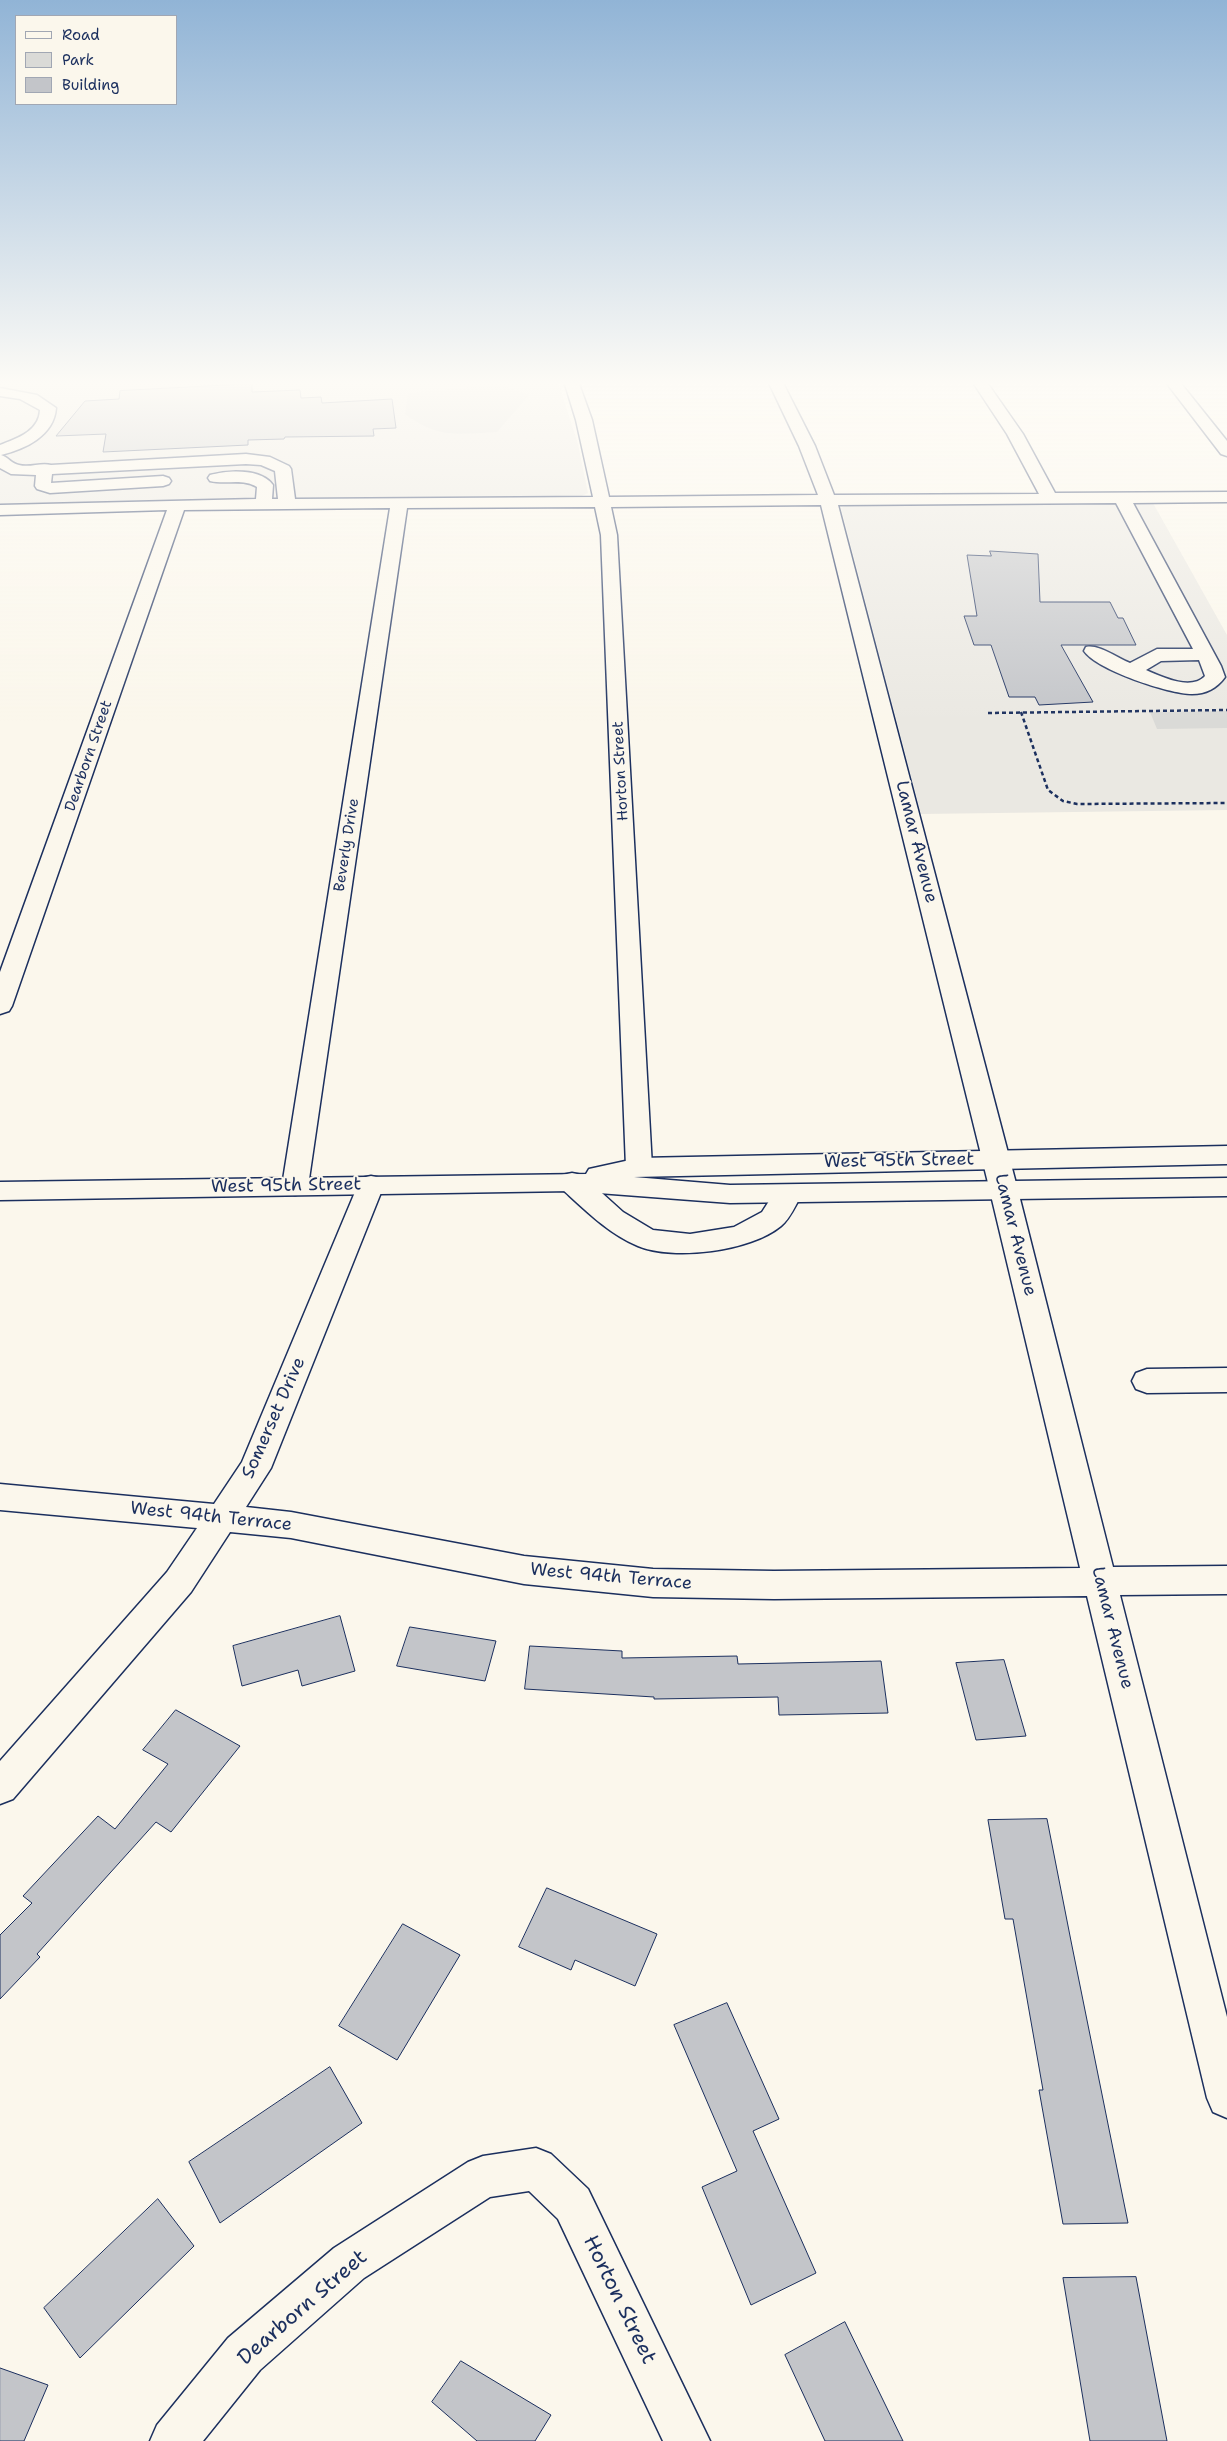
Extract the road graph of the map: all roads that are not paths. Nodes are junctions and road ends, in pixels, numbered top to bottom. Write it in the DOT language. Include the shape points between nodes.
graph roads {
  1 [pos="265,495"];
  2 [pos="286,495"];
  3 [pos="600,495"];
  4 [pos="826,495"];
  5 [pos="1048,495"];
  6 [pos="1227,497"];
  7 [pos="1122,498"];
  8 [pos="1050,499"];
  9 [pos="828,500"];
  10 [pos="602,502"];
  11 [pos="287,504"];
  12 [pos="399,504"];
  13 [pos="264,505"];
  14 [pos="177,506"];
  15 [pos="0,510"];
  16 [pos="1093,651"];
  17 [pos="1205,654"];
  18 [pos="1132,670"];
  19 [pos="0,1006"];
  20 [pos="1227,1155"];
  21 [pos="996,1159"];
  22 [pos="639,1166"];
  23 [pos="572,1182"];
  24 [pos="371,1185"];
  25 [pos="295,1186"];
  26 [pos="1227,1187"];
  27 [pos="0,1191"];
  28 [pos="1004,1191"];
  29 [pos="788,1194"];
  30 [pos="1147,1380"];
  31 [pos="1227,1380"];
  32 [pos="0,1497"];
  33 [pos="222,1519"];
  34 [pos="1227,1580"];
  35 [pos="1100,1582"];
  36 [pos="0,1787"];
  37 [pos="1227,2098"];
  38 [pos="536,2170"];
  39 [pos="174,2441"];
  40 [pos="688,2441"];
  1 -- 13 [label="street"];
  2 -- 11 [label="street"];
  3 -- 10 [label="street, Horton Street"];
  4 -- 9 [label="street, Lamar Avenue"];
  5 -- 8 [label="street"];
  6 -- 7 [label="street"];
  7 -- 8 [label="street"];
  7 -- 17 [label="street"];
  8 -- 9 [label="street"];
  9 -- 10 [label="street"];
  9 -- 21 [label="street, Lamar Avenue"];
  10 -- 12 [label="street"];
  10 -- 22 [label="street, Horton Street" via="609,535"];
  11 -- 12 [label="street"];
  11 -- 13 [label="street"];
  12 -- 25 [label="street, Beverly Drive"];
  13 -- 14 [label="street"];
  14 -- 15 [label="street"];
  14 -- 19 [label="street, Dearborn Street"];
  16 -- 18 [label="street"];
  17 -- 18 [label="street" via="1157,655"];
  17 -- 18 [label="street" via="1215,677 1211,684 1202,688 1177,687"];
  20 -- 21 [label="street, West 95th Street"];
  21 -- 22 [label="street, West 95th Street"];
  21 -- 28 [label="street, Lamar Avenue"];
  22 -- 23 [label="street, West 95th Street"];
  23 -- 24 [label="street, West 95th Street"];
  23 -- 29 [label="street, West 95th Street" via="730,1194"];
  23 -- 29 [label="street" via="613,1219 647,1239 690,1244 740,1236 772,1219"];
  24 -- 25 [label="street, West 95th Street"];
  24 -- 33 [label="street, Somerset Drive" via="255,1468"];
  25 -- 27 [label="street, West 95th Street"];
  26 -- 28 [label="street, West 95th Street"];
  28 -- 29 [label="street, West 95th Street"];
  28 -- 35 [label="street, Lamar Avenue"];
  30 -- 31 [label="street"];
  32 -- 33 [label="street, West 94th Terrace"];
  33 -- 35 [label="street, West 94th Terrace" via="291,1526 524,1570 653,1583"];
  33 -- 36 [label="street, Somerset Drive" via="179,1582"];
  34 -- 35 [label="street, West 94th Terrace"];
  35 -- 37 [label="street, Lamar Avenue"];
  38 -- 39 [label="street, Dearborn Street" via="483,2177 349,2263 244,2354"];
  38 -- 40 [label="street, Horton Street" via="573,2204"];
}
